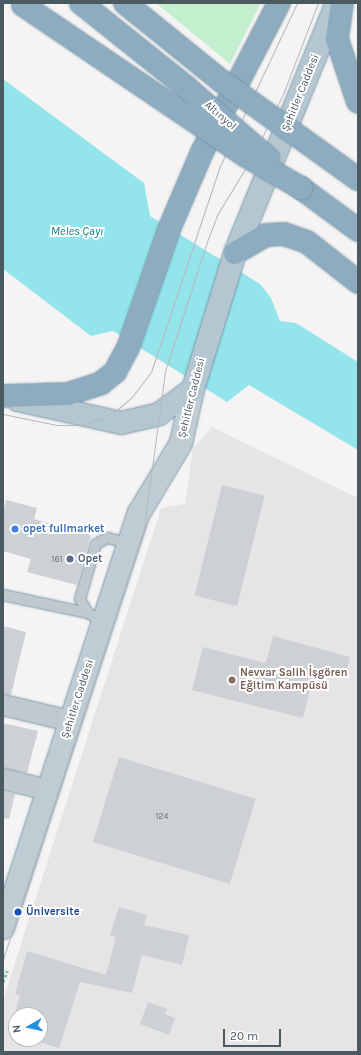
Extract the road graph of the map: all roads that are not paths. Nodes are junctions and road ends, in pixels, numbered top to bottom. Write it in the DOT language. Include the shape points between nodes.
graph roads {
  1 [pos="20,3"];
  2 [pos="81,3"];
  3 [pos="125,3"];
  4 [pos="279,3"];
  5 [pos="337,3"];
  6 [pos="342,3"];
  7 [pos="358,102"];
  8 [pos="358,179"];
  9 [pos="301,188"];
  10 [pos="358,230"];
  11 [pos="235,253"];
  12 [pos="358,282"];
  13 [pos="193,389"];
  14 [pos="3,396"];
  15 [pos="130,544"];
  16 [pos="3,595"];
  17 [pos="95,618"];
  18 [pos="3,706"];
  19 [pos="70,721"];
  20 [pos="3,779"];
  21 [pos="48,790"];
  22 [pos="3,928"];
  1 -- 9 [label="highway, bridge" via="246,156"];
  2 -- 9 [label="highway, Altınyol, bridge" via="185,86"];
  3 -- 8 [label="highway, bridge" via="220,80"];
  4 -- 14 [label="highway" via="202,152 170,226 128,348 115,372 101,383 68,394"];
  5 -- 11 [label="main road, Şehitler Caddesi"];
  6 -- 7 [label="highway" via="337,39"];
  9 -- 10 [label="highway, Altınyol"];
  11 -- 12 [label="highway" via="266,235 284,234 307,242"];
  11 -- 13 [label="main road, Şehitler Caddesi"];
  13 -- 14 [label="main road" via="159,414 121,423"];
  13 -- 15 [label="street, Şehitler Caddesi" via="181,443 165,472 149,493"];
  15 -- 17 [label="street, Şehitler Caddesi"];
  15 -- 17 [label="lane" via="108,538 96,544 80,599"];
  16 -- 17 [label="lane"];
  17 -- 19 [label="street, Şehitler Caddesi"];
  18 -- 19 [label="street"];
  19 -- 21 [label="street, Şehitler Caddesi"];
  20 -- 21 [label="street"];
  21 -- 22 [label="street, Şehitler Caddesi"];
}
